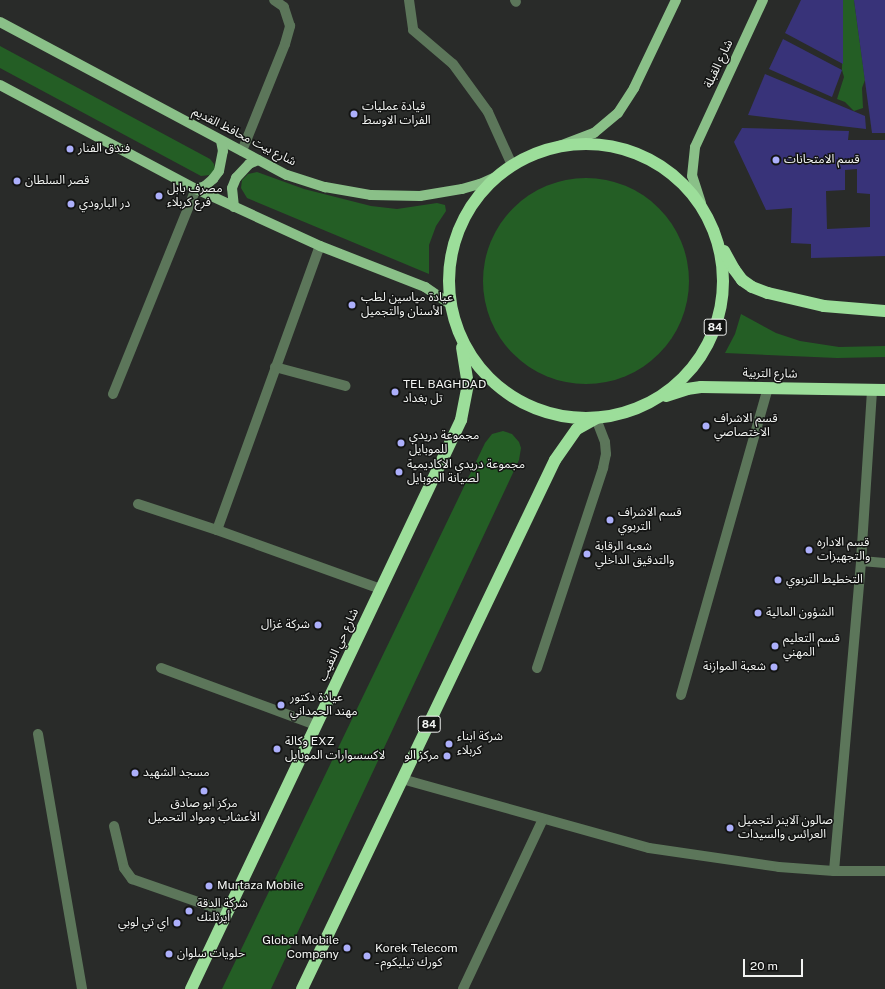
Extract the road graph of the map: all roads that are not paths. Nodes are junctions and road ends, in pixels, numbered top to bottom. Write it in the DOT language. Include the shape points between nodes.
graph roads {
  1 [pos="274,0"];
  2 [pos="409,0"];
  3 [pos="676,0"];
  4 [pos="763,0"];
  5 [pos="0,22"];
  6 [pos="0,85"];
  7 [pos="221,141"];
  8 [pos="557,147"];
  9 [pos="242,151"];
  10 [pos="258,160"];
  11 [pos="512,165"];
  12 [pos="496,177"];
  13 [pos="196,189"];
  14 [pos="701,203"];
  15 [pos="234,207"];
  16 [pos="719,240"];
  17 [pos="320,246"];
  18 [pos="450,304"];
  19 [pos="885,311"];
  20 [pos="458,332"];
  21 [pos="275,367"];
  22 [pos="346,386"];
  23 [pos="768,388"];
  24 [pos="885,390"];
  25 [pos="872,391"];
  26 [pos="113,394"];
  27 [pos="656,400"];
  28 [pos="596,418"];
  29 [pos="138,504"];
  30 [pos="217,530"];
  31 [pos="860,561"];
  32 [pos="885,563"];
  33 [pos="381,589"];
  34 [pos="161,668"];
  35 [pos="537,668"];
  36 [pos="681,695"];
  37 [pos="316,724"];
  38 [pos="38,734"];
  39 [pos="402,780"];
  40 [pos="543,819"];
  41 [pos="114,826"];
  42 [pos="834,871"];
  43 [pos="885,871"];
  44 [pos="227,912"];
  45 [pos="82,989"];
  46 [pos="191,989"];
  47 [pos="302,989"];
  48 [pos="463,989"];
  1 -- 9 [label="street" via="284,6 290,26"];
  2 -- 11 [label="street" via="413,30 453,64 488,112"];
  3 -- 8 [label="main road" via="634,88 618,113 603,127 586,137"];
  4 -- 14 [label="main road, شارع القبلة" via="698,138 692,157 694,186"];
  5 -- 7 [label="main road, شارع بيت محافظ القديم"];
  6 -- 13 [label="main road"];
  7 -- 9 [label="main road, شارع بيت محافظ القديم"];
  7 -- 13 [label="main road" via="223,151 219,171 205,186"];
  8 -- 11 [label="highway, 84" via="533,154"];
  8 -- 14 [label="highway, 84" via="598,143 638,153 673,173"];
  9 -- 10 [label="main road, شارع بيت محافظ القديم"];
  10 -- 12 [label="main road, شارع بيت محافظ القديم" via="287,175 324,187 371,195 420,196 441,193 480,184"];
  10 -- 15 [label="main road" via="249,164 236,178 232,197"];
  11 -- 12 [label="highway, 84"];
  12 -- 18 [label="highway, 84" via="466,213 457,235 450,257"];
  13 -- 15 [label="main road"];
  13 -- 26 [label="street"];
  14 -- 16 [label="highway, 84"];
  15 -- 17 [label="main road"];
  16 -- 19 [label="highway, 84" via="734,269 742,280 752,287 824,306"];
  16 -- 27 [label="highway, 84" via="725,277 721,313 707,347 685,377"];
  17 -- 18 [label="main road" via="425,287"];
  17 -- 21 [label="street"];
  18 -- 20 [label="highway, 84"];
  20 -- 28 [label="highway, 84" via="475,362 499,388 528,406 561,416"];
  20 -- 33 [label="highway, شارع حي النقيب / 84" via="468,385 461,420"];
  21 -- 22 [label="street"];
  21 -- 30 [label="street"];
  23 -- 25 [label="highway, شارع التربية / 84"];
  23 -- 27 [label="highway, شارع التربية / 84" via="701,387 675,392"];
  23 -- 36 [label="street"];
  24 -- 25 [label="highway, شارع التربية / 84"];
  25 -- 31 [label="street"];
  27 -- 28 [label="highway, 84" via="627,412"];
  28 -- 35 [label="street" via="605,442 603,468"];
  28 -- 39 [label="highway, 84" via="577,429 555,460"];
  29 -- 30 [label="street"];
  30 -- 33 [label="street"];
  31 -- 32 [label="street"];
  31 -- 42 [label="street"];
  33 -- 37 [label="highway, شارع حي النقيب / 84"];
  34 -- 37 [label="street"];
  37 -- 44 [label="highway, شارع حي النقيب / 84"];
  38 -- 45 [label="street"];
  39 -- 40 [label="street"];
  39 -- 47 [label="highway, 84"];
  40 -- 42 [label="street" via="649,848 779,867"];
  40 -- 48 [label="street"];
  41 -- 44 [label="street" via="124,868 132,878"];
  42 -- 43 [label="street"];
  44 -- 46 [label="highway, شارع حي النقيب / 84"];
}
